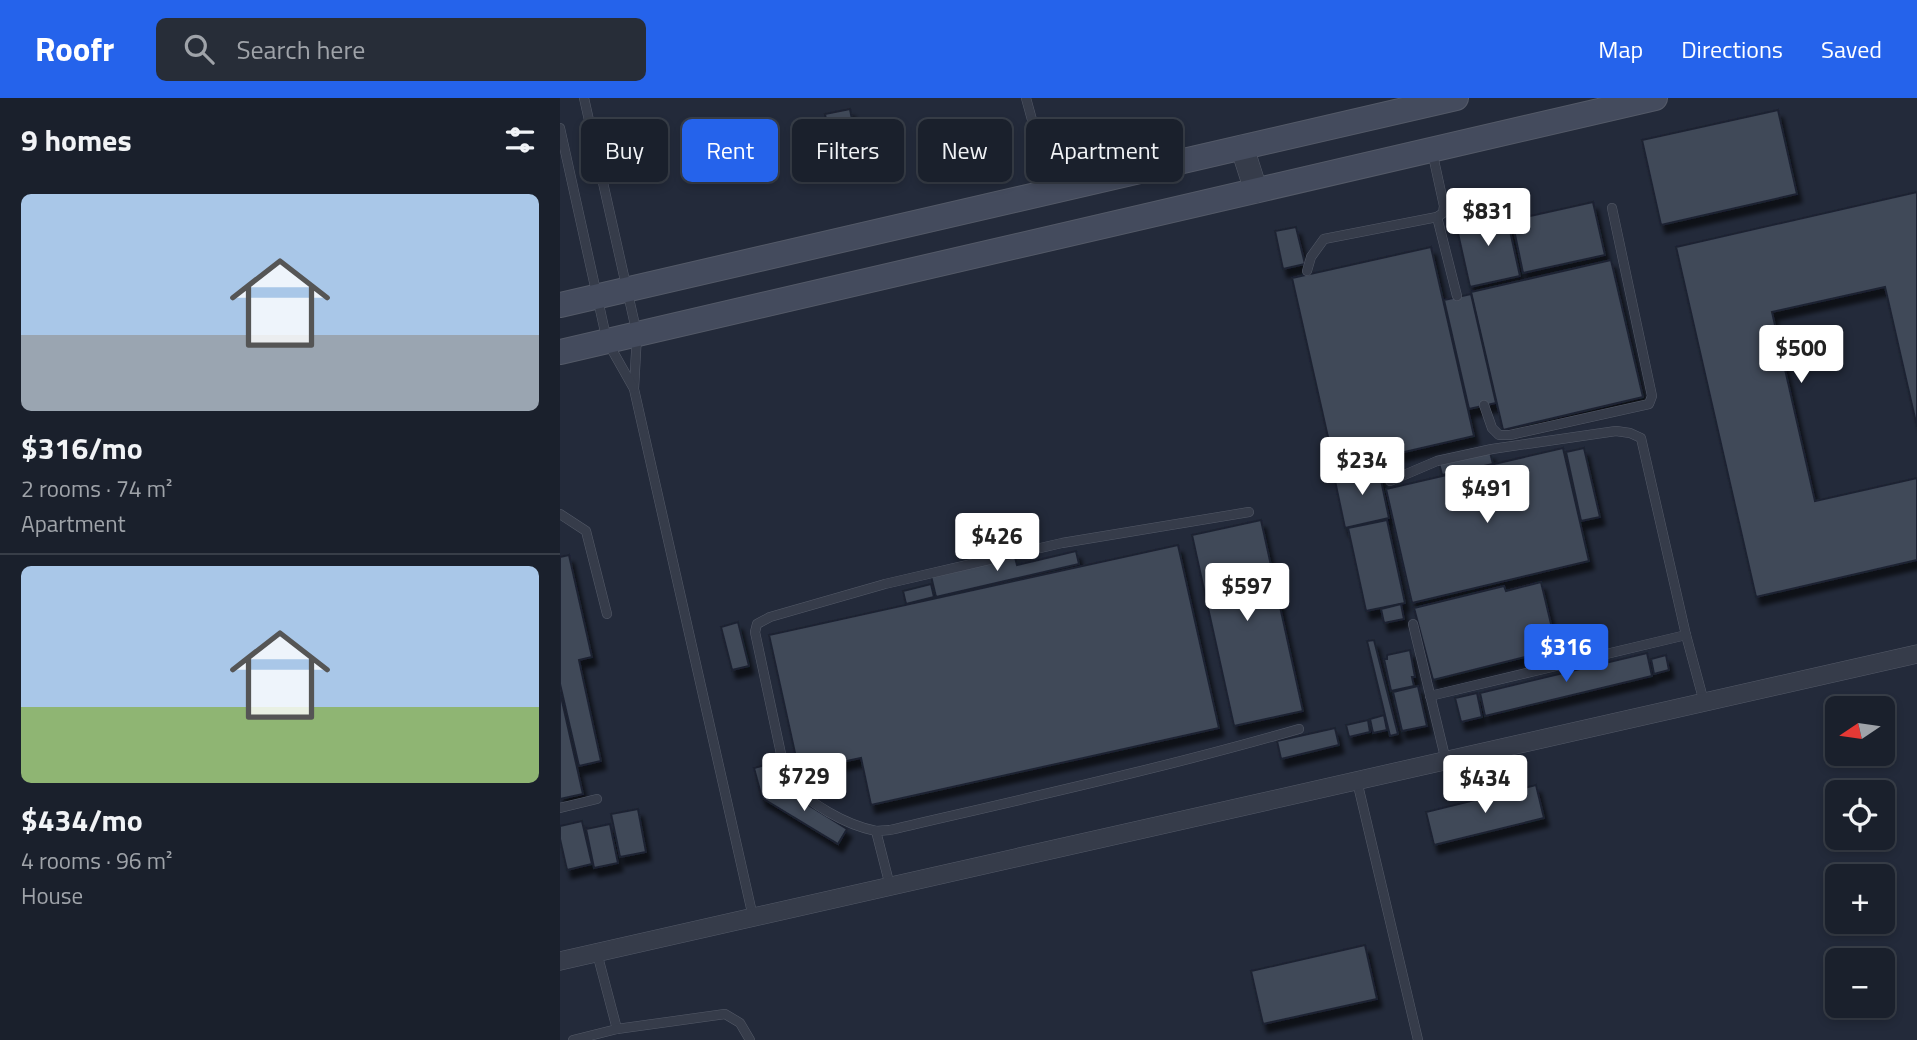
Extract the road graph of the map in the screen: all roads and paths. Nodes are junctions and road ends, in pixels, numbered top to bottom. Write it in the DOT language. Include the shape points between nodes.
graph roads {
  1 [pos="584,98"];
  2 [pos="1027,98"];
  3 [pos="1456,98"];
  4 [pos="1655,98"];
  5 [pos="560,128"];
  6 [pos="1242,147"];
  7 [pos="1431,149"];
  8 [pos="1052,191"];
  9 [pos="1256,191"];
  10 [pos="1612,208"];
  11 [pos="1437,217"];
  12 [pos="1307,271"];
  13 [pos="627,290"];
  14 [pos="1457,296"];
  15 [pos="596,297"];
  16 [pos="560,305"];
  17 [pos="637,334"];
  18 [pos="607,341"];
  19 [pos="560,352"];
  20 [pos="634,389"];
  21 [pos="1484,405"];
  22 [pos="1390,481"];
  23 [pos="1249,512"];
  24 [pos="560,514"];
  25 [pos="607,614"];
  26 [pos="1413,624"];
  27 [pos="1686,635"];
  28 [pos="1917,654"];
  29 [pos="1430,696"];
  30 [pos="1704,702"];
  31 [pos="1298,729"];
  32 [pos="1446,761"];
  33 [pos="1357,781"];
  34 [pos="597,799"];
  35 [pos="560,808"];
  36 [pos="876,831"];
  37 [pos="890,886"];
  38 [pos="753,917"];
  39 [pos="597,953"];
  40 [pos="560,961"];
  41 [pos="617,1029"];
  42 [pos="573,1040"];
  43 [pos="750,1040"];
  44 [pos="1418,1040"];
  1 -- 13 [label="lane"];
  2 -- 8 [label="lane"];
  3 -- 6 [label="main road"];
  4 -- 7 [label="main road"];
  5 -- 15 [label="lane"];
  6 -- 8 [label="main road"];
  6 -- 9 [label="street"];
  7 -- 9 [label="main road"];
  7 -- 11 [label="lane" via="1444,206"];
  8 -- 13 [label="main road"];
  9 -- 17 [label="main road"];
  10 -- 21 [label="lane" via="1652,396 1648,404 1510,435 1499,435 1492,428"];
  11 -- 12 [label="lane" via="1324,239"];
  11 -- 14 [label="lane"];
  13 -- 15 [label="main road"];
  13 -- 17 [label="lane"];
  15 -- 16 [label="main road"];
  15 -- 18 [label="lane"];
  17 -- 18 [label="main road"];
  17 -- 20 [label="lane"];
  18 -- 19 [label="main road"];
  18 -- 20 [label="lane"];
  20 -- 38 [label="lane"];
  22 -- 27 [label="lane" via="1437,461 1492,449 1616,431 1641,438"];
  23 -- 36 [label="lane" via="1062,543 885,584 757,624 787,782 827,812"];
  24 -- 25 [label="lane" via="586,531"];
  26 -- 29 [label="lane"];
  27 -- 29 [label="lane"];
  27 -- 30 [label="lane"];
  28 -- 30 [label="street"];
  29 -- 32 [label="lane"];
  30 -- 32 [label="street"];
  31 -- 36 [label="lane" via="1071,788"];
  32 -- 33 [label="street"];
  33 -- 37 [label="street"];
  33 -- 44 [label="lane"];
  34 -- 35 [label="lane"];
  36 -- 37 [label="lane"];
  37 -- 38 [label="street"];
  38 -- 39 [label="street"];
  39 -- 40 [label="street"];
  39 -- 41 [label="lane"];
  41 -- 42 [label="lane"];
  41 -- 43 [label="lane" via="725,1014 740,1023"];
}
